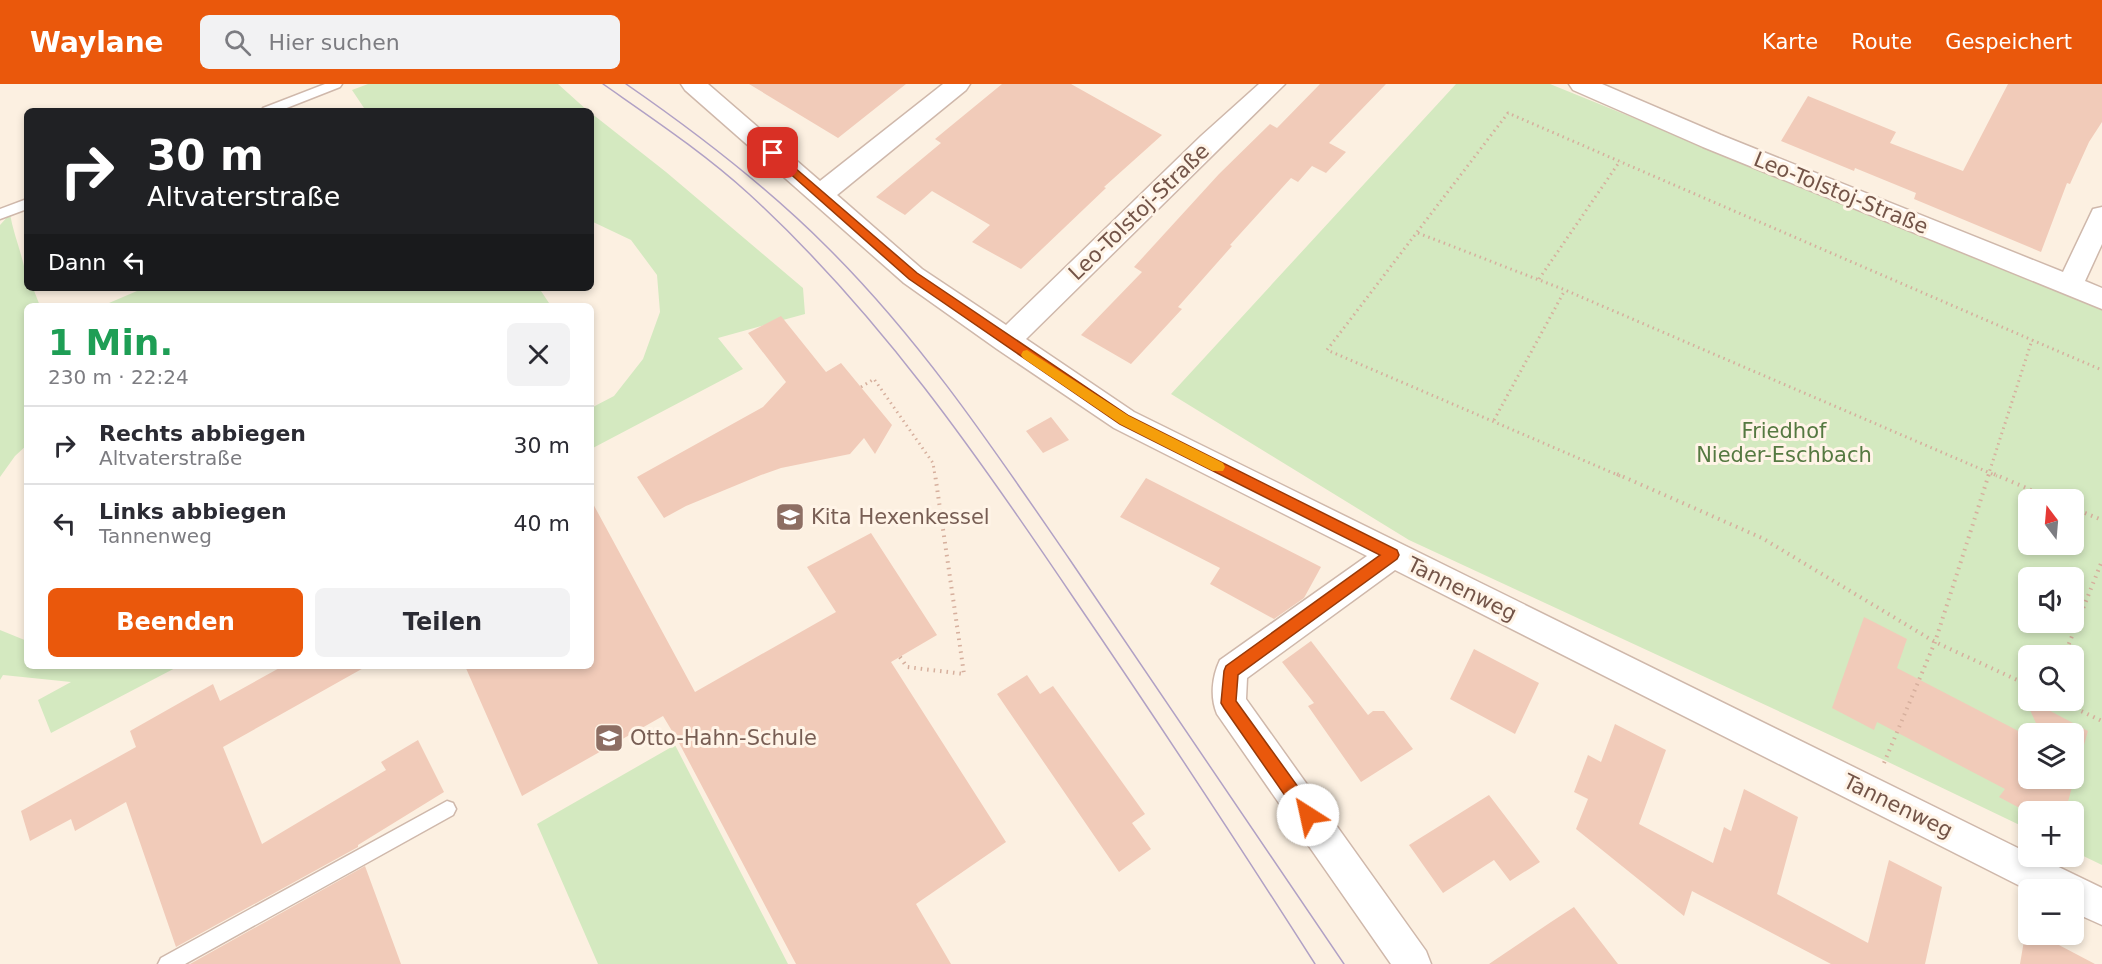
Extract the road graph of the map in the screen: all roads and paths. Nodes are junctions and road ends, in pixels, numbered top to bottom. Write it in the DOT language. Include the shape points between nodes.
graph roads {
  1 [pos="336,84"];
  2 [pos="693,84"];
  3 [pos="958,84"];
  4 [pos="1273,84"];
  5 [pos="1581,84"];
  6 [pos="275,108"];
  7 [pos="1620,161"];
  8 [pos="821,194"];
  9 [pos="24,205"];
  10 [pos="0,214"];
  11 [pos="2102,216"];
  12 [pos="1418,233"];
  13 [pos="1539,279"];
  14 [pos="2070,286"];
  15 [pos="1565,290"];
  16 [pos="2102,299"];
  17 [pos="2032,340"];
  18 [pos="1007,341"];
  19 [pos="2102,370"];
  20 [pos="861,387"];
  21 [pos="1494,420"];
  22 [pos="1989,471"];
  23 [pos="2029,489"];
  24 [pos="2084,513"];
  25 [pos="2102,520"];
  26 [pos="1392,555"];
  27 [pos="2102,561"];
  28 [pos="1935,642"];
  29 [pos="2068,645"];
  30 [pos="900,657"];
  31 [pos="2018,680"];
  32 [pos="2081,711"];
  33 [pos="2102,721"];
  34 [pos="1874,794"];
  35 [pos="447,809"];
  36 [pos="2044,879"];
  37 [pos="2084,899"];
  38 [pos="2102,908"];
  39 [pos="167,964"];
  40 [pos="1413,964"];
  1 -- 6 [label="lane"];
  2 -- 8 [label="street, Tannenweg"];
  3 -- 8 [label="street"];
  4 -- 18 [label="street, Leo-Tolstoj-Straße"];
  5 -- 14 [label="street, Leo-Tolstoj-Straße"];
  7 -- 12 [label="path" via="1508,113"];
  7 -- 13 [label="path"];
  7 -- 17 [label="path"];
  8 -- 18 [label="street, Tannenweg" via="913,276"];
  9 -- 10 [label="lane"];
  11 -- 14 [label="street"];
  12 -- 13 [label="path"];
  12 -- 21 [label="path" via="1327,350"];
  13 -- 15 [label="path"];
  14 -- 16 [label="street, Leo-Tolstoj-Straße"];
  15 -- 21 [label="path"];
  15 -- 22 [label="path"];
  17 -- 19 [label="path"];
  17 -- 22 [label="path"];
  18 -- 26 [label="street, Tannenweg" via="1124,420"];
  20 -- 30 [label="path" via="874,379 933,463 964,674 907,667"];
  21 -- 28 [label="path" via="1762,538"];
  22 -- 23 [label="path"];
  22 -- 28 [label="path"];
  24 -- 25 [label="path"];
  26 -- 34 [label="street, Tannenweg"];
  26 -- 40 [label="street" via="1231,671 1229,703"];
  27 -- 29 [label="path"];
  28 -- 31 [label="path"];
  28 -- 34 [label="path" via="1884,760"];
  32 -- 33 [label="path"];
  34 -- 36 [label="street, Tannenweg"];
  35 -- 39 [label="lane"];
  37 -- 38 [label="street"];
}
